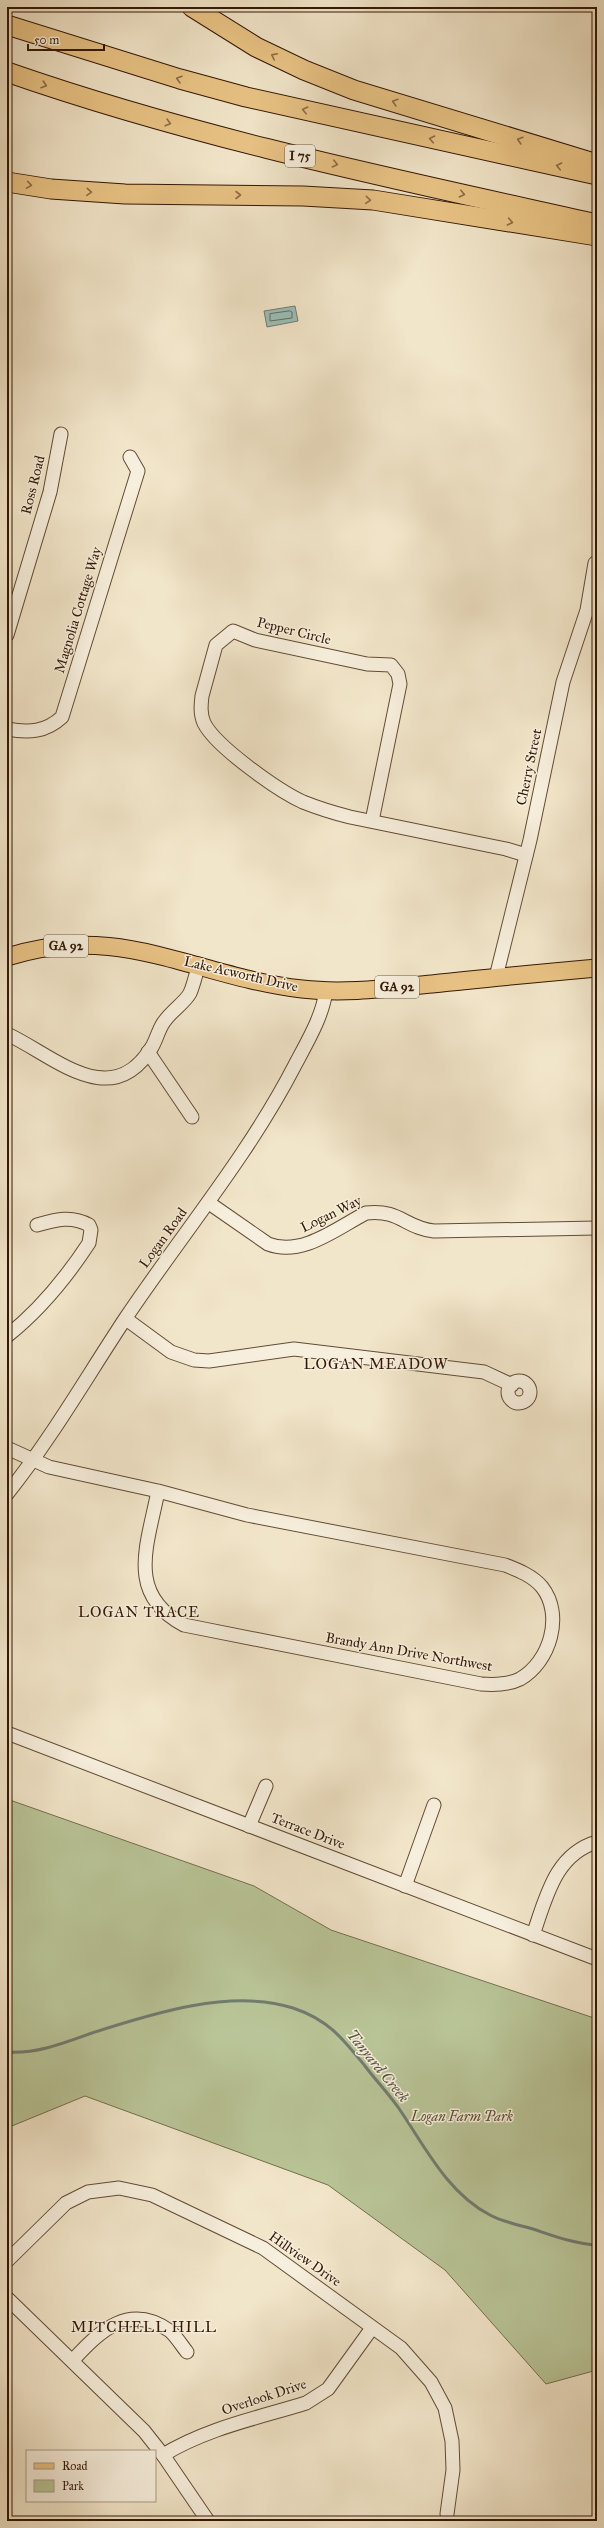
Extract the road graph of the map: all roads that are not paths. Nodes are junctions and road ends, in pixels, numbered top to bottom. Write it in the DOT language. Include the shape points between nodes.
graph roads {
  1 [pos="192,7"];
  2 [pos="7,24"];
  3 [pos="7,72"];
  4 [pos="597,164"];
  5 [pos="597,175"];
  6 [pos="7,182"];
  7 [pos="597,224"];
  8 [pos="597,236"];
  9 [pos="62,434"];
  10 [pos="130,457"];
  11 [pos="595,563"];
  12 [pos="7,634"];
  13 [pos="7,729"];
  14 [pos="372,821"];
  15 [pos="526,855"];
  16 [pos="7,957"];
  17 [pos="199,964"];
  18 [pos="597,968"];
  19 [pos="496,978"];
  20 [pos="326,990"];
  21 [pos="7,1034"];
  22 [pos="148,1052"];
  23 [pos="192,1117"];
  24 [pos="208,1203"];
  25 [pos="37,1225"];
  26 [pos="597,1228"];
  27 [pos="126,1319"];
  28 [pos="7,1336"];
  29 [pos="512,1385"];
  30 [pos="7,1448"];
  31 [pos="32,1460"];
  32 [pos="158,1490"];
  33 [pos="7,1494"];
  34 [pos="7,1733"];
  35 [pos="266,1786"];
  36 [pos="434,1805"];
  37 [pos="250,1826"];
  38 [pos="597,1842"];
  39 [pos="405,1886"];
  40 [pos="533,1935"];
  41 [pos="597,1959"];
  42 [pos="7,2261"];
  43 [pos="7,2298"];
  44 [pos="372,2328"];
  45 [pos="187,2352"];
  46 [pos="73,2360"];
  47 [pos="163,2454"];
  48 [pos="447,2514"];
  49 [pos="208,2521"];
  4 -- 1 [label="highway, one-way" via="354,90 256,47"];
  5 -- 2 [label="highway, one-way" via="246,97 172,77"];
  3 -- 7 [label="highway, I 75, one-way" via="102,104 228,139"];
  6 -- 8 [label="highway, one-way" via="51,189 124,194 303,196 366,200"];
  9 -- 12 [label="street, Ross Road" via="50,492"];
  10 -- 13 [label="street, Magnolia Cottage Way" via="138,471 62,716 52,727 34,732"];
  11 -- 15 [label="street, Cherry Street" via="587,610 563,682"];
  14 -- 14 [label="street, Pepper Circle" via="319,808 289,795 259,774 210,732 204,722 201,704 216,645 223,637 234,631 263,642 367,664 391,665 398,674 400,684"];
  14 -- 15 [label="street, Pepper Circle"];
  15 -- 19 [label="street, Cherry Street"];
  16 -- 17 [label="main road, Lake Acworth Drive / GA 92" via="24,951 61,946 101,945 129,948"];
  17 -- 20 [label="main road, Lake Acworth Drive / GA 92" via="278,984"];
  17 -- 22 [label="street" via="190,994 167,1016"];
  18 -- 19 [label="main road, Lake Acworth Drive / GA 92"];
  19 -- 20 [label="main road, Lake Acworth Drive / GA 92" via="373,989"];
  20 -- 24 [label="street, Logan Road" via="325,1002 278,1099"];
  21 -- 22 [label="street" via="76,1073 96,1078 126,1072"];
  22 -- 23 [label="street"];
  24 -- 26 [label="street, Logan Way" via="268,1244 279,1248 303,1246 366,1213 375,1212 392,1213 416,1227 434,1232"];
  24 -- 27 [label="street, Logan Road"];
  25 -- 28 [label="street" via="60,1218 74,1219 89,1225 91,1236 86,1248 38,1310"];
  27 -- 29 [label="street" via="171,1352 194,1360 209,1361 300,1350 484,1372"];
  27 -- 31 [label="street, Logan Road"];
  30 -- 31 [label="street, Brandy Ann Drive Northwest"];
  31 -- 32 [label="street, Brandy Ann Drive Northwest" via="66,1471"];
  31 -- 33 [label="street, Logan Road"];
  32 -- 32 [label="street, Brandy Ann Drive Northwest" via="247,1515 505,1565 532,1578 542,1587 549,1602 552,1619 546,1653 520,1679 498,1685 481,1684 184,1625 171,1618 157,1605 145,1579 146,1554"];
  34 -- 37 [label="street, Terrace Drive"];
  35 -- 37 [label="street"];
  36 -- 39 [label="street"];
  37 -- 39 [label="street, Terrace Drive"];
  38 -- 40 [label="street" via="584,1846 562,1864 554,1878"];
  39 -- 40 [label="street, Terrace Drive"];
  40 -- 41 [label="street, Terrace Drive"];
  42 -- 44 [label="street, Hillview Drive" via="56,2211 76,2197 100,2189 136,2190 163,2200 263,2248"];
  43 -- 46 [label="street"];
  44 -- 47 [label="street, Overlook Drive" via="328,2389 318,2396 306,2403 207,2433"];
  44 -- 48 [label="street, Hillview Drive" via="401,2348 416,2363 431,2382 445,2408 453,2455"];
  45 -- 46 [label="street" via="170,2332 145,2321 125,2319 106,2328"];
  46 -- 47 [label="street" via="144,2431"];
  47 -- 49 [label="street"];
}
